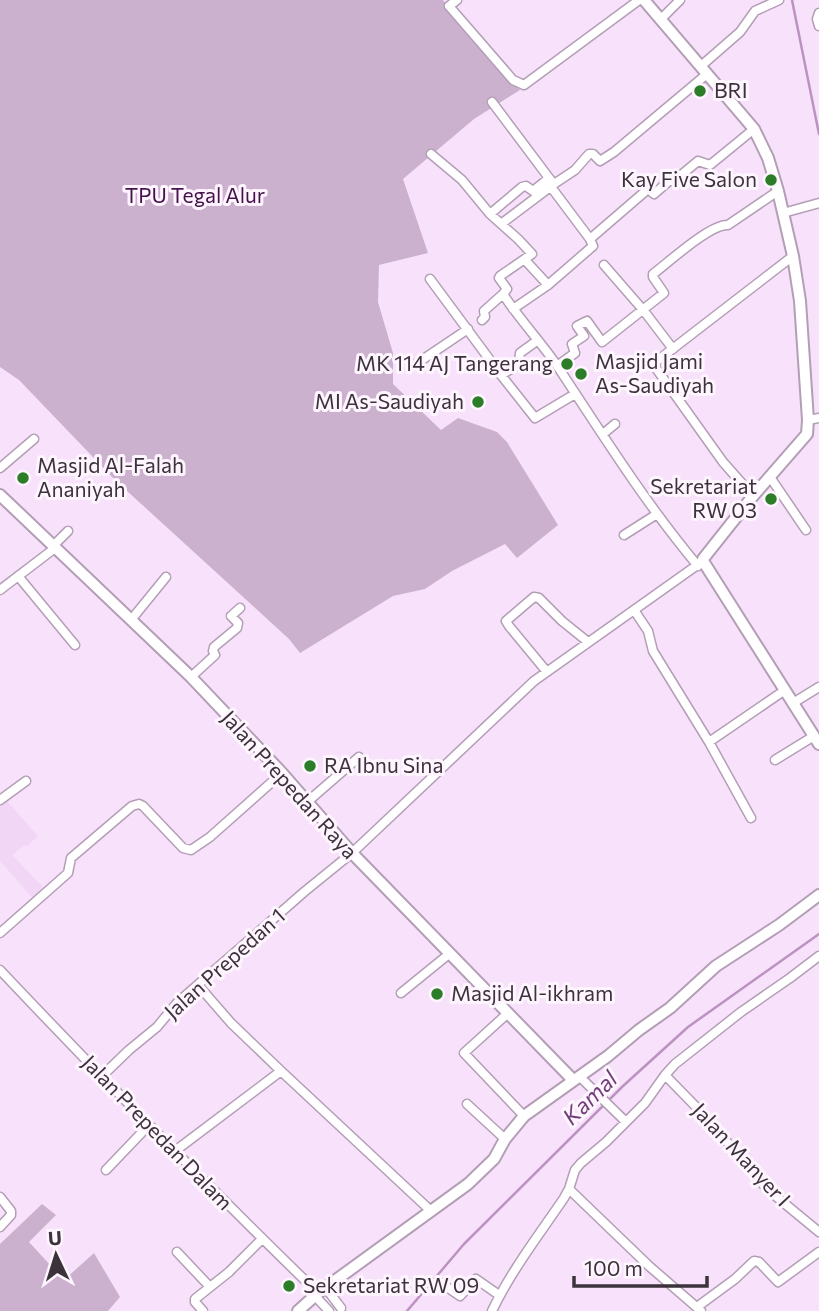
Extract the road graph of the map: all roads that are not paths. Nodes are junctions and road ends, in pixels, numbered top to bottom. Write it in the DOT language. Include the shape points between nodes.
graph roads {
  1 [pos="642,0"];
  2 [pos="680,0"];
  3 [pos="779,0"];
  4 [pos="450,2"];
  5 [pos="819,13"];
  6 [pos="660,20"];
  7 [pos="819,26"];
  8 [pos="704,70"];
  9 [pos="494,105"];
  10 [pos="754,129"];
  11 [pos="432,154"];
  12 [pos="551,183"];
  13 [pos="778,191"];
  14 [pos="819,203"];
  15 [pos="783,213"];
  16 [pos="490,214"];
  17 [pos="501,224"];
  18 [pos="590,239"];
  19 [pos="793,256"];
  20 [pos="525,260"];
  21 [pos="604,265"];
  22 [pos="430,279"];
  23 [pos="548,285"];
  24 [pos="503,293"];
  25 [pos="513,309"];
  26 [pos="643,311"];
  27 [pos="482,320"];
  28 [pos="468,328"];
  29 [pos="538,340"];
  30 [pos="673,349"];
  31 [pos="416,365"];
  32 [pos="557,366"];
  33 [pos="501,375"];
  34 [pos="575,394"];
  35 [pos="813,419"];
  36 [pos="615,424"];
  37 [pos="603,434"];
  38 [pos="34,439"];
  39 [pos="0,468"];
  40 [pos="770,477"];
  41 [pos="0,495"];
  42 [pos="753,496"];
  43 [pos="657,514"];
  44 [pos="806,530"];
  45 [pos="68,531"];
  46 [pos="624,535"];
  47 [pos="54,547"];
  48 [pos="701,564"];
  49 [pos="18,576"];
  50 [pos="166,577"];
  51 [pos="0,590"];
  52 [pos="240,608"];
  53 [pos="634,610"];
  54 [pos="131,620"];
  55 [pos="588,642"];
  56 [pos="75,645"];
  57 [pos="547,672"];
  58 [pos="191,677"];
  59 [pos="819,687"];
  60 [pos="785,690"];
  61 [pos="793,703"];
  62 [pos="816,740"];
  63 [pos="709,742"];
  64 [pos="359,757"];
  65 [pos="775,760"];
  66 [pos="282,773"];
  67 [pos="26,781"];
  68 [pos="0,800"];
  69 [pos="306,803"];
  70 [pos="751,818"];
  71 [pos="352,853"];
  72 [pos="819,895"];
  73 [pos="0,933"];
  74 [pos="449,954"];
  75 [pos="819,956"];
  76 [pos="0,970"];
  77 [pos="198,985"];
  78 [pos="401,993"];
  79 [pos="507,1014"];
  80 [pos="281,1071"];
  81 [pos="665,1075"];
  82 [pos="101,1077"];
  83 [pos="576,1078"];
  84 [pos="467,1104"];
  85 [pos="524,1116"];
  86 [pos="626,1122"];
  87 [pos="149,1125"];
  88 [pos="505,1139"];
  89 [pos="175,1151"];
  90 [pos="106,1170"];
  91 [pos="569,1189"];
  92 [pos="1,1200"];
  93 [pos="431,1211"];
  94 [pos="0,1227"];
  95 [pos="819,1232"];
  96 [pos="262,1239"];
  97 [pos="177,1252"];
  98 [pos="819,1252"];
  99 [pos="442,1283"];
  100 [pos="210,1287"];
  101 [pos="320,1292"];
  102 [pos="499,1295"];
  103 [pos="341,1307"];
  104 [pos="699,1309"];
  105 [pos="203,1311"];
  106 [pos="298,1311"];
  107 [pos="329,1311"];
  108 [pos="492,1311"];
  1 -- 4 [label="street" via="524,85 513,80"];
  1 -- 6 [label="street"];
  2 -- 6 [label="street"];
  3 -- 8 [label="street" via="755,11"];
  5 -- 7 [label="street"];
  6 -- 8 [label="street"];
  8 -- 10 [label="street"];
  8 -- 12 [label="street" via="614,152 600,161 589,154 575,170"];
  9 -- 12 [label="street"];
  10 -- 13 [label="street"];
  10 -- 18 [label="street" via="710,165 698,161 654,194 648,189"];
  11 -- 16 [label="street"];
  12 -- 16 [label="street" via="533,191 522,187"];
  12 -- 17 [label="street"];
  12 -- 18 [label="street"];
  13 -- 15 [label="street"];
  13 -- 26 [label="street" via="728,225 705,234 653,274 664,293"];
  14 -- 15 [label="street"];
  15 -- 19 [label="street"];
  16 -- 17 [label="street"];
  17 -- 20 [label="street" via="532,254"];
  18 -- 23 [label="street" via="593,246"];
  19 -- 30 [label="street"];
  19 -- 35 [label="street"];
  20 -- 23 [label="street"];
  20 -- 24 [label="street" via="499,277 507,289"];
  21 -- 26 [label="street"];
  22 -- 28 [label="street"];
  23 -- 25 [label="street"];
  24 -- 25 [label="street"];
  24 -- 27 [label="street" via="484,311"];
  25 -- 29 [label="street"];
  26 -- 30 [label="street"];
  26 -- 32 [label="street" via="602,341 584,321 578,326 584,336 572,344 575,353"];
  28 -- 31 [label="street"];
  28 -- 33 [label="street"];
  29 -- 32 [label="street"];
  29 -- 33 [label="street" via="520,353 519,364"];
  30 -- 42 [label="street" via="653,366"];
  32 -- 34 [label="street"];
  33 -- 34 [label="street" via="535,418"];
  34 -- 37 [label="street"];
  35 -- 40 [label="street" via="807,434"];
  36 -- 37 [label="street"];
  37 -- 43 [label="street"];
  38 -- 39 [label="street"];
  40 -- 42 [label="street"];
  40 -- 44 [label="street"];
  41 -- 47 [label="street, Jalan Prepedan Raya"];
  42 -- 48 [label="street"];
  43 -- 46 [label="street"];
  43 -- 48 [label="street"];
  45 -- 47 [label="street"];
  47 -- 49 [label="street"];
  47 -- 54 [label="street, Jalan Prepedan Raya"];
  48 -- 53 [label="street, Jalan Prepedan 1"];
  48 -- 60 [label="street"];
  49 -- 51 [label="street"];
  49 -- 56 [label="street"];
  50 -- 54 [label="street"];
  52 -- 58 [label="street" via="231,616 237,628 214,647 215,655"];
  53 -- 55 [label="street, Jalan Prepedan 1"];
  53 -- 63 [label="street"];
  54 -- 58 [label="street, Jalan Prepedan Raya"];
  55 -- 57 [label="street, Jalan Prepedan 1"];
  55 -- 57 [label="street" via="534,597 506,621"];
  57 -- 71 [label="street, Jalan Prepedan 1"];
  58 -- 66 [label="street, Jalan Prepedan Raya"];
  59 -- 61 [label="street"];
  60 -- 61 [label="street"];
  60 -- 63 [label="street"];
  61 -- 62 [label="street"];
  62 -- 65 [label="street"];
  63 -- 70 [label="street"];
  64 -- 69 [label="street"];
  66 -- 69 [label="street, Jalan Prepedan Raya"];
  66 -- 73 [label="street" via="191,850 184,849 139,804 132,806 71,858 68,873"];
  67 -- 68 [label="street"];
  69 -- 71 [label="street, Jalan Prepedan Raya"];
  71 -- 74 [label="street, Jalan Prepedan Raya"];
  71 -- 77 [label="street, Jalan Prepedan 1"];
  72 -- 83 [label="street" via="716,966 670,1008"];
  74 -- 78 [label="street"];
  74 -- 79 [label="street, Jalan Prepedan Raya"];
  75 -- 81 [label="street" via="688,1052"];
  76 -- 82 [label="street, Jalan Prepedan Dalam"];
  77 -- 80 [label="street"];
  77 -- 82 [label="street, Jalan Prepedan 1"];
  79 -- 83 [label="street, Jalan Prepedan Raya"];
  79 -- 85 [label="street" via="464,1053"];
  80 -- 89 [label="street"];
  80 -- 93 [label="street"];
  81 -- 86 [label="street"];
  81 -- 95 [label="street, Jalan Manyer I" via="768,1189"];
  82 -- 87 [label="street, Jalan Prepedan Dalam"];
  83 -- 85 [label="street"];
  83 -- 86 [label="street"];
  84 -- 88 [label="street"];
  85 -- 88 [label="street"];
  86 -- 91 [label="street" via="575,1170"];
  87 -- 89 [label="street, Jalan Prepedan Dalam"];
  87 -- 90 [label="street"];
  88 -- 93 [label="street" via="484,1170"];
  89 -- 96 [label="street, Jalan Prepedan Dalam"];
  91 -- 102 [label="street"];
  91 -- 104 [label="street"];
  92 -- 94 [label="street" via="11,1215"];
  93 -- 101 [label="street"];
  96 -- 100 [label="street"];
  96 -- 101 [label="street, Jalan Prepedan Dalam"];
  97 -- 100 [label="street"];
  98 -- 104 [label="street" via="778,1282 754,1261"];
  99 -- 102 [label="street" via="460,1296 476,1279"];
  100 -- 105 [label="street" via="195,1300"];
  101 -- 103 [label="street"];
  101 -- 106 [label="street"];
  101 -- 107 [label="street"];
  102 -- 108 [label="street"];
}
